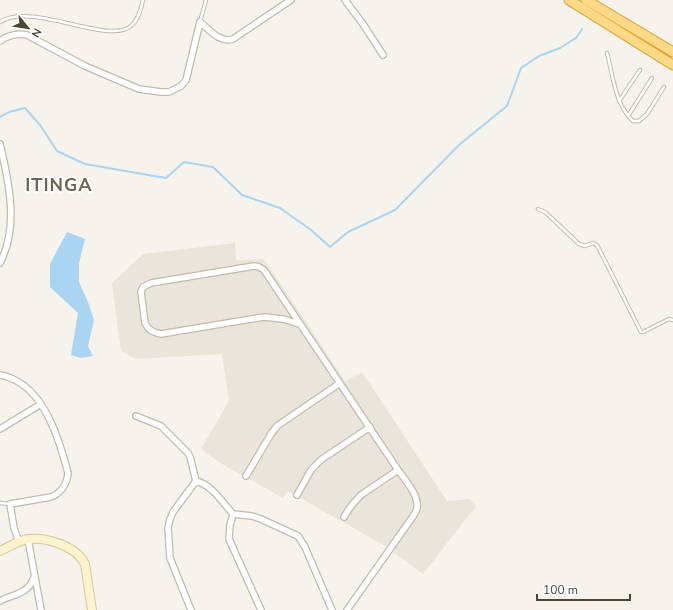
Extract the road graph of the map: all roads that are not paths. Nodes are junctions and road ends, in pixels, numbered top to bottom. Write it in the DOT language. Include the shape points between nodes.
graph roads {
  1 [pos="143,0"];
  2 [pos="206,0"];
  3 [pos="292,0"];
  4 [pos="345,0"];
  5 [pos="569,0"];
  6 [pos="586,0"];
  7 [pos="0,22"];
  8 [pos="200,22"];
  9 [pos="634,28"];
  10 [pos="0,41"];
  11 [pos="673,44"];
  12 [pos="646,48"];
  13 [pos="673,52"];
  14 [pos="607,53"];
  15 [pos="383,55"];
  16 [pos="673,65"];
  17 [pos="640,70"];
  18 [pos="673,72"];
  19 [pos="652,78"];
  20 [pos="664,87"];
  21 [pos="619,101"];
  22 [pos="628,116"];
  23 [pos="0,144"];
  24 [pos="538,209"];
  25 [pos="0,263"];
  26 [pos="673,320"];
  27 [pos="299,324"];
  28 [pos="0,375"];
  29 [pos="340,382"];
  30 [pos="41,404"];
  31 [pos="136,416"];
  32 [pos="370,427"];
  33 [pos="0,429"];
  34 [pos="398,470"];
  35 [pos="246,476"];
  36 [pos="196,481"];
  37 [pos="297,495"];
  38 [pos="0,503"];
  39 [pos="10,504"];
  40 [pos="233,514"];
  41 [pos="344,517"];
  42 [pos="28,539"];
  43 [pos="19,542"];
  44 [pos="0,551"];
  45 [pos="34,576"];
  46 [pos="0,601"];
  47 [pos="40,610"];
  48 [pos="92,610"];
  49 [pos="191,610"];
  50 [pos="261,610"];
  51 [pos="332,610"];
  52 [pos="347,610"];
  1 -- 7 [label="lane" via="132,26 125,30 93,29 35,17 11,18"];
  2 -- 8 [label="lane"];
  3 -- 8 [label="street" via="229,41 219,38"];
  4 -- 15 [label="street"];
  5 -- 12 [label="highway"];
  6 -- 9 [label="highway"];
  8 -- 10 [label="street" via="186,80 181,86 169,92 138,89 85,66 27,35 13,35"];
  9 -- 11 [label="highway"];
  9 -- 13 [label="highway"];
  12 -- 16 [label="highway"];
  12 -- 18 [label="highway"];
  14 -- 21 [label="lane"];
  17 -- 21 [label="lane"];
  19 -- 22 [label="lane"];
  20 -- 22 [label="lane" via="643,118 636,122"];
  21 -- 22 [label="lane"];
  23 -- 25 [label="street" via="6,172 11,224 8,245"];
  24 -- 26 [label="lane" via="545,212 579,244 597,245 641,332"];
  27 -- 27 [label="street" via="268,274 259,267 151,282 143,287 141,292 145,323 147,328 156,333 264,317"];
  27 -- 29 [label="street"];
  28 -- 30 [label="street" via="24,386"];
  29 -- 32 [label="street"];
  29 -- 35 [label="street" via="277,426"];
  30 -- 33 [label="street"];
  30 -- 39 [label="street" via="56,434 66,464 67,479 60,491 51,497"];
  31 -- 36 [label="street" via="161,426 188,453"];
  32 -- 34 [label="street"];
  32 -- 37 [label="street" via="316,464"];
  34 -- 41 [label="street" via="361,495"];
  34 -- 52 [label="street" via="414,494 417,507"];
  36 -- 40 [label="street" via="212,490"];
  36 -- 49 [label="street" via="174,512 168,528 170,558"];
  38 -- 39 [label="lane"];
  39 -- 43 [label="street"];
  40 -- 50 [label="street" via="229,539"];
  40 -- 51 [label="street" via="261,519 298,536 306,547"];
  42 -- 43 [label="main road"];
  42 -- 45 [label="street"];
  42 -- 48 [label="main road" via="51,541 69,547 82,557"];
  43 -- 44 [label="main road"];
  45 -- 46 [label="street" via="26,590"];
  45 -- 47 [label="street"];
}
